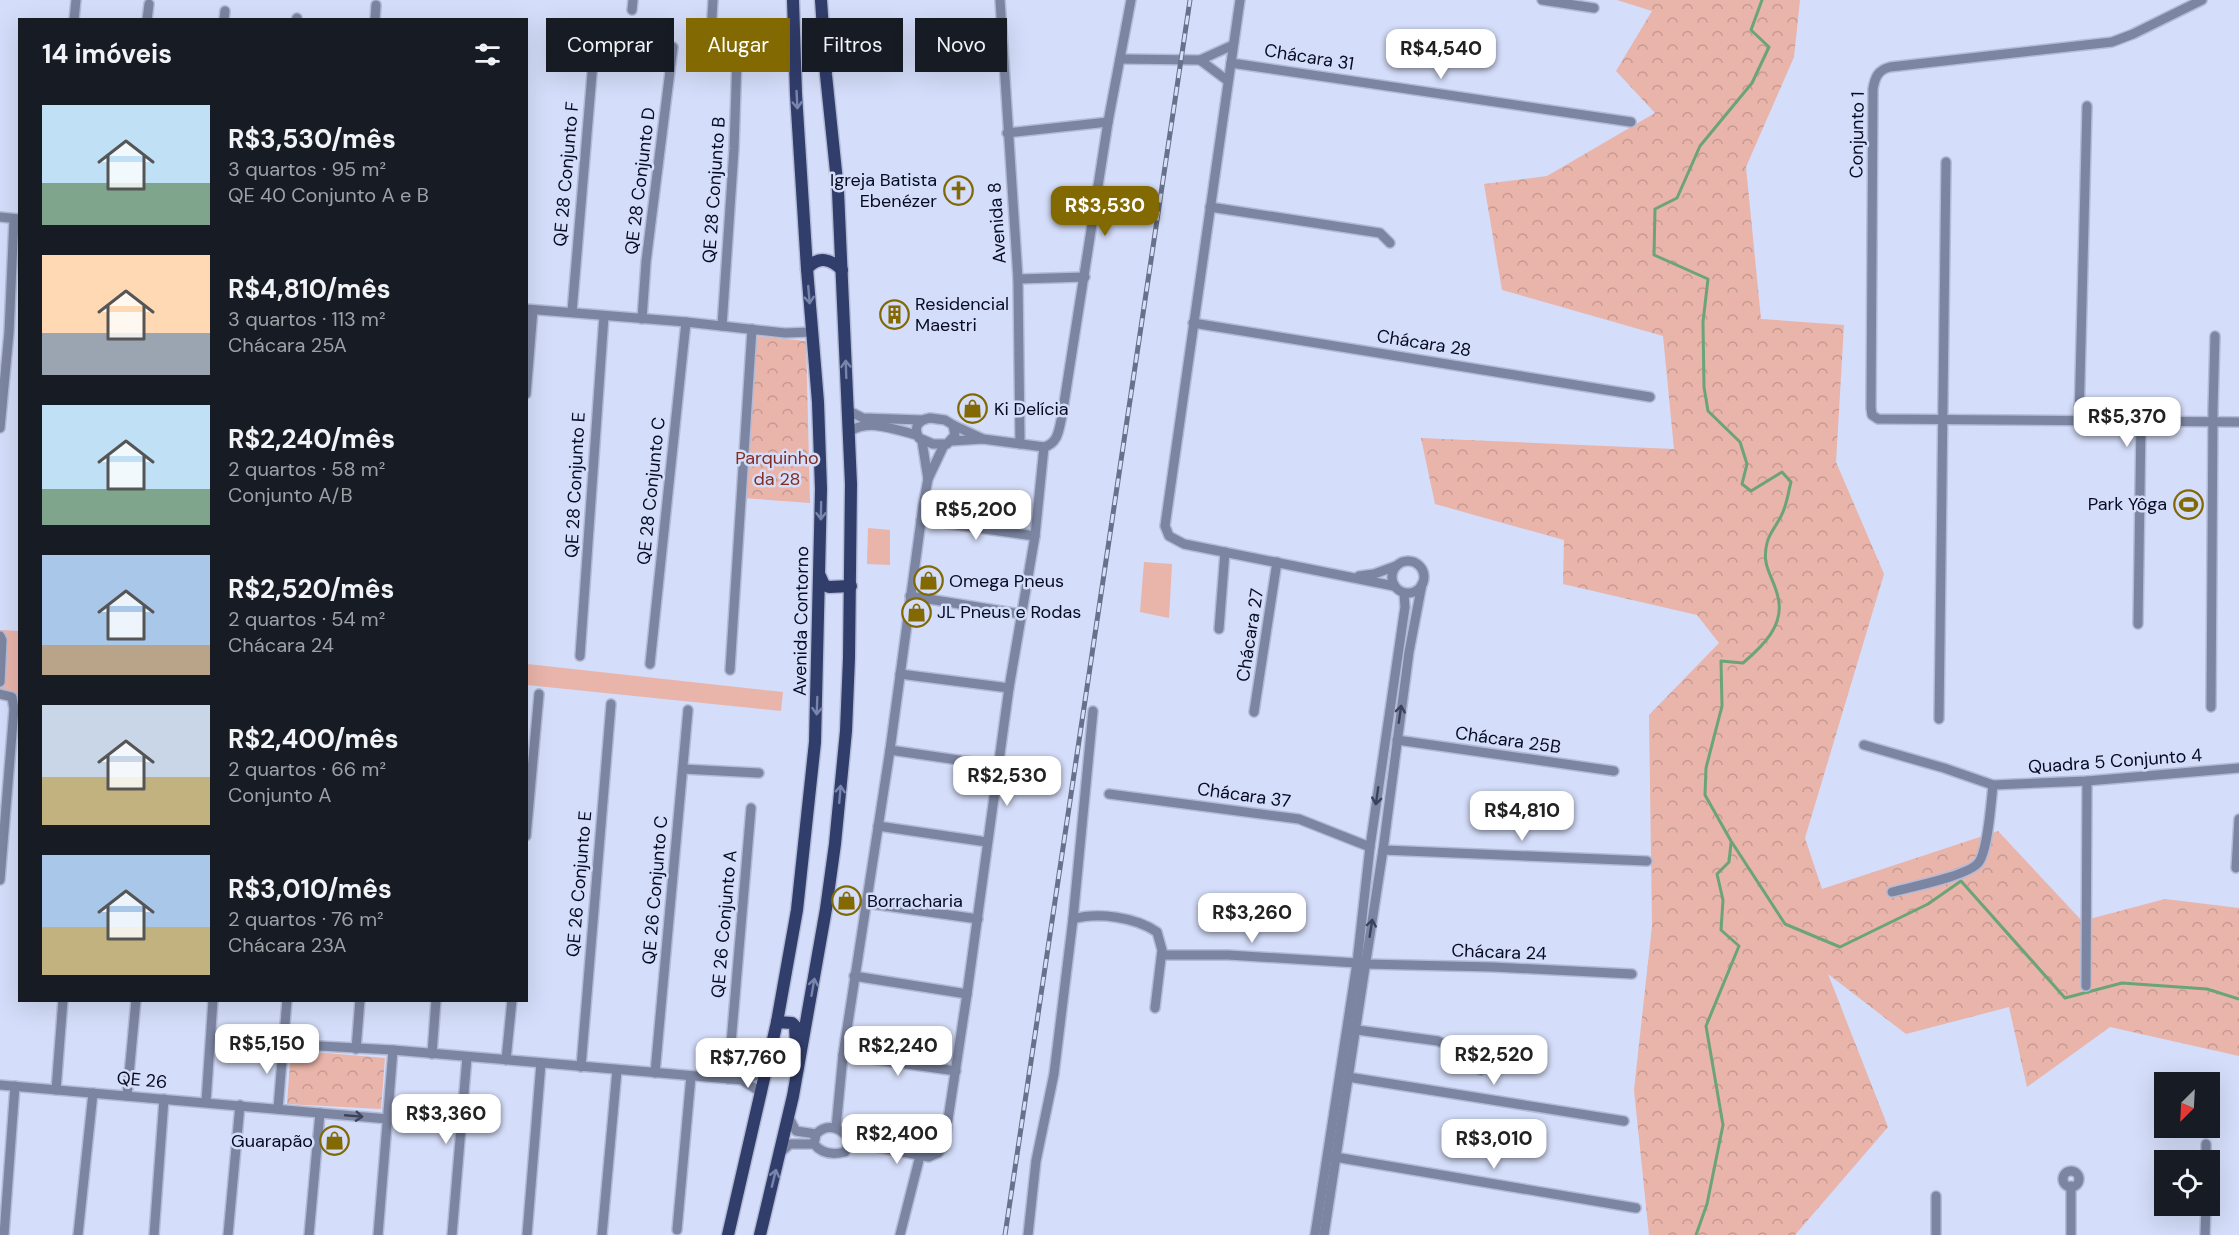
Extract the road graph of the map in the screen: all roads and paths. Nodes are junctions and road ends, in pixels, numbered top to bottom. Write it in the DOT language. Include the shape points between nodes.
graph roads {
  1 [pos="76,0"];
  2 [pos="712,0"];
  3 [pos="794,0"];
  4 [pos="821,0"];
  5 [pos="1000,0"];
  6 [pos="1131,0"];
  7 [pos="1240,0"];
  8 [pos="1542,0"];
  9 [pos="2202,0"];
  10 [pos="149,4"];
  11 [pos="376,5"];
  12 [pos="1594,8"];
  13 [pos="74,18"];
  14 [pos="147,18"];
  15 [pos="375,18"];
  16 [pos="712,18"];
  17 [pos="1233,45"];
  18 [pos="1120,59"];
  19 [pos="1200,60"];
  20 [pos="1230,63"];
  21 [pos="592,72"];
  22 [pos="670,72"];
  23 [pos="736,72"];
  24 [pos="1228,81"];
  25 [pos="2087,106"];
  26 [pos="1108,122"];
  27 [pos="1631,122"];
  28 [pos="1007,133"];
  29 [pos="1946,162"];
  30 [pos="1210,207"];
  31 [pos="0,217"];
  32 [pos="17,219"];
  33 [pos="1390,243"];
  34 [pos="807,268"];
  35 [pos="842,270"];
  36 [pos="1085,276"];
  37 [pos="1018,279"];
  38 [pos="530,309"];
  39 [pos="572,312"];
  40 [pos="604,316"];
  41 [pos="642,320"];
  42 [pos="686,322"];
  43 [pos="1193,323"];
  44 [pos="722,326"];
  45 [pos="752,329"];
  46 [pos="812,332"];
  47 [pos="9,333"];
  48 [pos="18,333"];
  49 [pos="2215,336"];
  50 [pos="528,352"];
  51 [pos="1650,397"];
  52 [pos="1,408"];
  53 [pos="847,410"];
  54 [pos="1943,418"];
  55 [pos="922,420"];
  56 [pos="2141,421"];
  57 [pos="2214,421"];
  58 [pos="2079,422"];
  59 [pos="2239,422"];
  60 [pos="953,425"];
  61 [pos="0,428"];
  62 [pos="848,433"];
  63 [pos="919,438"];
  64 [pos="983,439"];
  65 [pos="948,443"];
  66 [pos="1020,444"];
  67 [pos="1044,447"];
  68 [pos="928,479"];
  69 [pos="921,520"];
  70 [pos="1035,536"];
  71 [pos="1225,552"];
  72 [pos="1277,562"];
  73 [pos="1396,566"];
  74 [pos="820,575"];
  75 [pos="1350,576"];
  76 [pos="1422,584"];
  77 [pos="851,586"];
  78 [pos="1394,586"];
  79 [pos="1404,593"];
  80 [pos="910,596"];
  81 [pos="1021,614"];
  82 [pos="2138,624"];
  83 [pos="1219,629"];
  84 [pos="0,636"];
  85 [pos="580,656"];
  86 [pos="650,664"];
  87 [pos="730,670"];
  88 [pos="900,674"];
  89 [pos="0,682"];
  90 [pos="1009,688"];
  91 [pos="2,694"];
  92 [pos="539,694"];
  93 [pos="611,704"];
  94 [pos="2211,707"];
  95 [pos="688,710"];
  96 [pos="1093,711"];
  97 [pos="1254,712"];
  98 [pos="1939,719"];
  99 [pos="1396,740"];
  100 [pos="1864,745"];
  101 [pos="890,750"];
  102 [pos="999,766"];
  103 [pos="2239,768"];
  104 [pos="683,769"];
  105 [pos="1614,771"];
  106 [pos="759,773"];
  107 [pos="2087,781"];
  108 [pos="1993,785"];
  109 [pos="1109,794"];
  110 [pos="3,801"];
  111 [pos="751,808"];
  112 [pos="528,814"];
  113 [pos="2239,819"];
  114 [pos="878,826"];
  115 [pos="987,842"];
  116 [pos="1370,848"];
  117 [pos="1383,850"];
  118 [pos="1647,861"];
  119 [pos="2236,868"];
  120 [pos="0,880"];
  121 [pos="1892,892"];
  122 [pos="865,903"];
  123 [pos="978,919"];
  124 [pos="1073,919"];
  125 [pos="1162,955"];
  126 [pos="1361,964"];
  127 [pos="1632,974"];
  128 [pos="854,976"];
  129 [pos="2086,986"];
  130 [pos="967,994"];
  131 [pos="63,1002"];
  132 [pos="136,1002"];
  133 [pos="213,1002"];
  134 [pos="287,1002"];
  135 [pos="360,1002"];
  136 [pos="436,1002"];
  137 [pos="512,1002"];
  138 [pos="1155,1008"];
  139 [pos="777,1022"];
  140 [pos="1351,1029"];
  141 [pos="283,1044"];
  142 [pos="356,1049"];
  143 [pos="393,1050"];
  144 [pos="432,1054"];
  145 [pos="843,1055"];
  146 [pos="467,1057"];
  147 [pos="506,1060"];
  148 [pos="800,1062"];
  149 [pos="541,1063"];
  150 [pos="767,1065"];
  151 [pos="581,1066"];
  152 [pos="616,1070"];
  153 [pos="1481,1070"];
  154 [pos="956,1071"];
  155 [pos="655,1073"];
  156 [pos="691,1076"];
  157 [pos="1348,1077"];
  158 [pos="728,1079"];
  159 [pos="742,1080"];
  160 [pos="0,1085"];
  161 [pos="15,1086"];
  162 [pos="56,1090"];
  163 [pos="93,1093"];
  164 [pos="762,1093"];
  165 [pos="127,1096"];
  166 [pos="164,1099"];
  167 [pos="206,1102"];
  168 [pos="240,1105"];
  169 [pos="278,1109"];
  170 [pos="320,1113"];
  171 [pos="788,1116"];
  172 [pos="388,1119"];
  173 [pos="1624,1121"];
  174 [pos="836,1128"];
  175 [pos="815,1139"];
  176 [pos="850,1142"];
  177 [pos="2206,1144"];
  178 [pos="2206,1150"];
  179 [pos="780,1154"];
  180 [pos="920,1156"];
  181 [pos="1335,1157"];
  182 [pos="2071,1169"];
  183 [pos="1936,1196"];
  184 [pos="1636,1208"];
  185 [pos="2206,1216"];
  186 [pos="677,1230"];
  187 [pos="4,1235"];
  188 [pos="78,1235"];
  189 [pos="154,1235"];
  190 [pos="228,1235"];
  191 [pos="309,1235"];
  192 [pos="378,1235"];
  193 [pos="452,1235"];
  194 [pos="527,1235"];
  195 [pos="602,1235"];
  196 [pos="728,1235"];
  197 [pos="760,1235"];
  198 [pos="900,1235"];
  199 [pos="1028,1235"];
  200 [pos="1324,1235"];
  201 [pos="1936,1235"];
  202 [pos="2071,1235"];
  203 [pos="2205,1235"];
  1 -- 13 [label="street"];
  2 -- 16 [label="street"];
  3 -- 34 [label="main road, Avenida Contorno, one-way"];
  4 -- 35 [label="main road"];
  5 -- 28 [label="street, Avenida 8"];
  6 -- 18 [label="street"];
  7 -- 17 [label="street"];
  8 -- 12 [label="street"];
  9 -- 54 [label="street, Conjunto 1" via="2112,42 1890,67 1878,74 1873,89 1871,408 1873,416 1882,418"];
  10 -- 14 [label="street"];
  11 -- 15 [label="street"];
  17 -- 19 [label="street"];
  17 -- 20 [label="street"];
  18 -- 19 [label="street"];
  18 -- 26 [label="street"];
  19 -- 24 [label="street"];
  20 -- 24 [label="street"];
  20 -- 27 [label="street, Chácara 31"];
  21 -- 39 [label="street, QE 28 Conjunto F"];
  22 -- 41 [label="street, QE 28 Conjunto D"];
  23 -- 44 [label="street, QE 28 Conjunto B"];
  24 -- 30 [label="street"];
  25 -- 58 [label="street"];
  26 -- 28 [label="street"];
  26 -- 36 [label="street"];
  28 -- 37 [label="street, Avenida 8"];
  29 -- 54 [label="street"];
  30 -- 33 [label="street" via="1380,233"];
  30 -- 43 [label="street"];
  31 -- 32 [label="street"];
  32 -- 47 [label="street"];
  34 -- 35 [label="main road" via="815,261 827,260"];
  34 -- 46 [label="main road, Avenida Contorno, one-way"];
  53 -- 35 [label="main road, one-way"];
  36 -- 37 [label="street"];
  36 -- 67 [label="street" via="1060,425 1056,440"];
  37 -- 66 [label="street, Avenida 8"];
  38 -- 39 [label="street"];
  38 -- 50 [label="street"];
  39 -- 40 [label="street"];
  40 -- 41 [label="street"];
  40 -- 85 [label="street, QE 28 Conjunto E"];
  41 -- 42 [label="street"];
  42 -- 44 [label="street"];
  42 -- 86 [label="street, QE 28 Conjunto C"];
  43 -- 51 [label="street, Chácara 28"];
  43 -- 71 [label="street" via="1165,526 1176,542"];
  44 -- 45 [label="street"];
  45 -- 46 [label="street"];
  45 -- 87 [label="street"];
  46 -- 74 [label="main road, Avenida Contorno, one-way" via="821,489"];
  47 -- 48 [label="street"];
  47 -- 52 [label="street"];
  49 -- 57 [label="street"];
  52 -- 61 [label="street"];
  53 -- 55 [label="street" via="863,418"];
  53 -- 62 [label="main road"];
  54 -- 58 [label="street"];
  54 -- 98 [label="street"];
  55 -- 60 [label="street" via="937,418"];
  55 -- 63 [label="street" via="916,427"];
  56 -- 57 [label="street"];
  56 -- 58 [label="street"];
  56 -- 82 [label="street"];
  57 -- 59 [label="street"];
  57 -- 94 [label="street"];
  60 -- 64 [label="street"];
  60 -- 65 [label="street" via="955,435"];
  62 -- 63 [label="street" via="872,426"];
  62 -- 77 [label="main road"];
  63 -- 65 [label="street"];
  63 -- 68 [label="street"];
  64 -- 65 [label="street"];
  64 -- 66 [label="street"];
  65 -- 68 [label="street"];
  66 -- 67 [label="street"];
  67 -- 70 [label="street"];
  68 -- 69 [label="street"];
  69 -- 70 [label="street"];
  69 -- 80 [label="street"];
  70 -- 81 [label="street"];
  71 -- 72 [label="street"];
  71 -- 83 [label="street"];
  72 -- 75 [label="street"];
  72 -- 97 [label="street, Chácara 27"];
  73 -- 75 [label="street" via="1374,574"];
  73 -- 76 [label="street" via="1412,561 1420,566"];
  73 -- 78 [label="street" via="1391,576"];
  74 -- 77 [label="main road" via="824,585"];
  74 -- 139 [label="main road, Avenida Contorno, one-way" via="814,753 797,910"];
  75 -- 78 [label="street"];
  76 -- 79 [label="street" via="1418,590"];
  99 -- 76 [label="street, one-way"];
  148 -- 77 [label="main road, one-way" via="836,844 846,731"];
  78 -- 79 [label="street"];
  79 -- 116 [label="street, one-way"];
  80 -- 81 [label="street"];
  80 -- 88 [label="street"];
  81 -- 90 [label="street"];
  84 -- 89 [label="street"];
  88 -- 90 [label="street"];
  88 -- 101 [label="street"];
  90 -- 102 [label="street"];
  91 -- 110 [label="street" via="12,697 14,709"];
  92 -- 112 [label="street"];
  93 -- 151 [label="street, QE 26 Conjunto E"];
  95 -- 104 [label="street, QE 26 Conjunto C"];
  96 -- 124 [label="street"];
  99 -- 105 [label="street, Chácara 25B"];
  99 -- 117 [label="street"];
  100 -- 108 [label="street"];
  101 -- 102 [label="street"];
  101 -- 114 [label="street"];
  102 -- 115 [label="street"];
  103 -- 107 [label="street, Quadra 5 Conjunto 4"];
  104 -- 106 [label="street"];
  104 -- 155 [label="street, QE 26 Conjunto C"];
  107 -- 108 [label="street, Quadra 5 Conjunto 4"];
  107 -- 129 [label="street"];
  108 -- 121 [label="street" via="1983,853 1974,867"];
  109 -- 116 [label="street, Chácara 37" via="1299,819"];
  110 -- 120 [label="street"];
  111 -- 158 [label="street, QE 26 Conjunto A"];
  113 -- 119 [label="street"];
  114 -- 115 [label="street"];
  114 -- 122 [label="street"];
  115 -- 123 [label="street"];
  116 -- 126 [label="street"];
  117 -- 118 [label="street"];
  126 -- 117 [label="street, one-way"];
  122 -- 123 [label="street"];
  122 -- 128 [label="street"];
  123 -- 130 [label="street"];
  124 -- 125 [label="street" via="1097,916 1134,921 1152,928 1159,935"];
  124 -- 199 [label="street" via="1054,1074 1036,1161"];
  125 -- 126 [label="street, Chácara 24"];
  125 -- 138 [label="street"];
  126 -- 127 [label="street, Chácara 24"];
  126 -- 140 [label="street"];
  128 -- 130 [label="street"];
  128 -- 145 [label="street"];
  130 -- 154 [label="street"];
  131 -- 162 [label="street"];
  132 -- 165 [label="street"];
  133 -- 167 [label="street"];
  134 -- 141 [label="street"];
  135 -- 142 [label="street"];
  136 -- 144 [label="street"];
  137 -- 147 [label="street"];
  139 -- 148 [label="main road" via="795,1026"];
  139 -- 150 [label="main road, Avenida Contorno"];
  140 -- 153 [label="street" via="1438,1041 1454,1048"];
  140 -- 157 [label="street"];
  140 -- 200 [label="street"];
  141 -- 142 [label="street"];
  141 -- 169 [label="street"];
  142 -- 143 [label="street"];
  143 -- 144 [label="street"];
  143 -- 172 [label="street"];
  144 -- 146 [label="street"];
  145 -- 154 [label="street"];
  145 -- 174 [label="street"];
  146 -- 147 [label="street"];
  146 -- 193 [label="street"];
  147 -- 149 [label="street"];
  148 -- 171 [label="main road"];
  149 -- 151 [label="street"];
  149 -- 194 [label="street"];
  150 -- 159 [label="street"];
  150 -- 164 [label="main road, Avenida Contorno"];
  151 -- 152 [label="street"];
  152 -- 155 [label="street"];
  152 -- 195 [label="street"];
  154 -- 180 [label="street" via="944,1146 929,1157"];
  155 -- 156 [label="street"];
  156 -- 158 [label="street"];
  156 -- 186 [label="street"];
  157 -- 173 [label="street"];
  157 -- 181 [label="street"];
  158 -- 159 [label="street"];
  159 -- 164 [label="street"];
  160 -- 161 [label="street, QE 26"];
  161 -- 162 [label="street, QE 26"];
  161 -- 187 [label="street"];
  162 -- 163 [label="street, QE 26"];
  163 -- 165 [label="street, QE 26"];
  163 -- 188 [label="street"];
  164 -- 196 [label="main road, Avenida Contorno"];
  165 -- 166 [label="street, QE 26"];
  166 -- 167 [label="street, QE 26"];
  166 -- 189 [label="street"];
  167 -- 168 [label="street, QE 26"];
  168 -- 169 [label="street, QE 26"];
  168 -- 190 [label="street"];
  169 -- 170 [label="street, QE 26"];
  170 -- 172 [label="street, QE 26, one-way"];
  170 -- 191 [label="street"];
  171 -- 175 [label="street" via="796,1131"];
  171 -- 179 [label="main road"];
  172 -- 192 [label="street"];
  174 -- 175 [label="street" via="824,1128"];
  174 -- 176 [label="street"];
  175 -- 176 [label="street" via="821,1151 837,1154 845,1152"];
  175 -- 179 [label="street" via="790,1144"];
  176 -- 180 [label="street"];
  177 -- 178 [label="street"];
  197 -- 179 [label="main road, one-way"];
  180 -- 198 [label="street"];
  181 -- 184 [label="street"];
  181 -- 200 [label="street"];
  182 -- 202 [label="street" via="2064,1179 2071,1186"];
  183 -- 201 [label="street"];
  185 -- 203 [label="street"];
}
